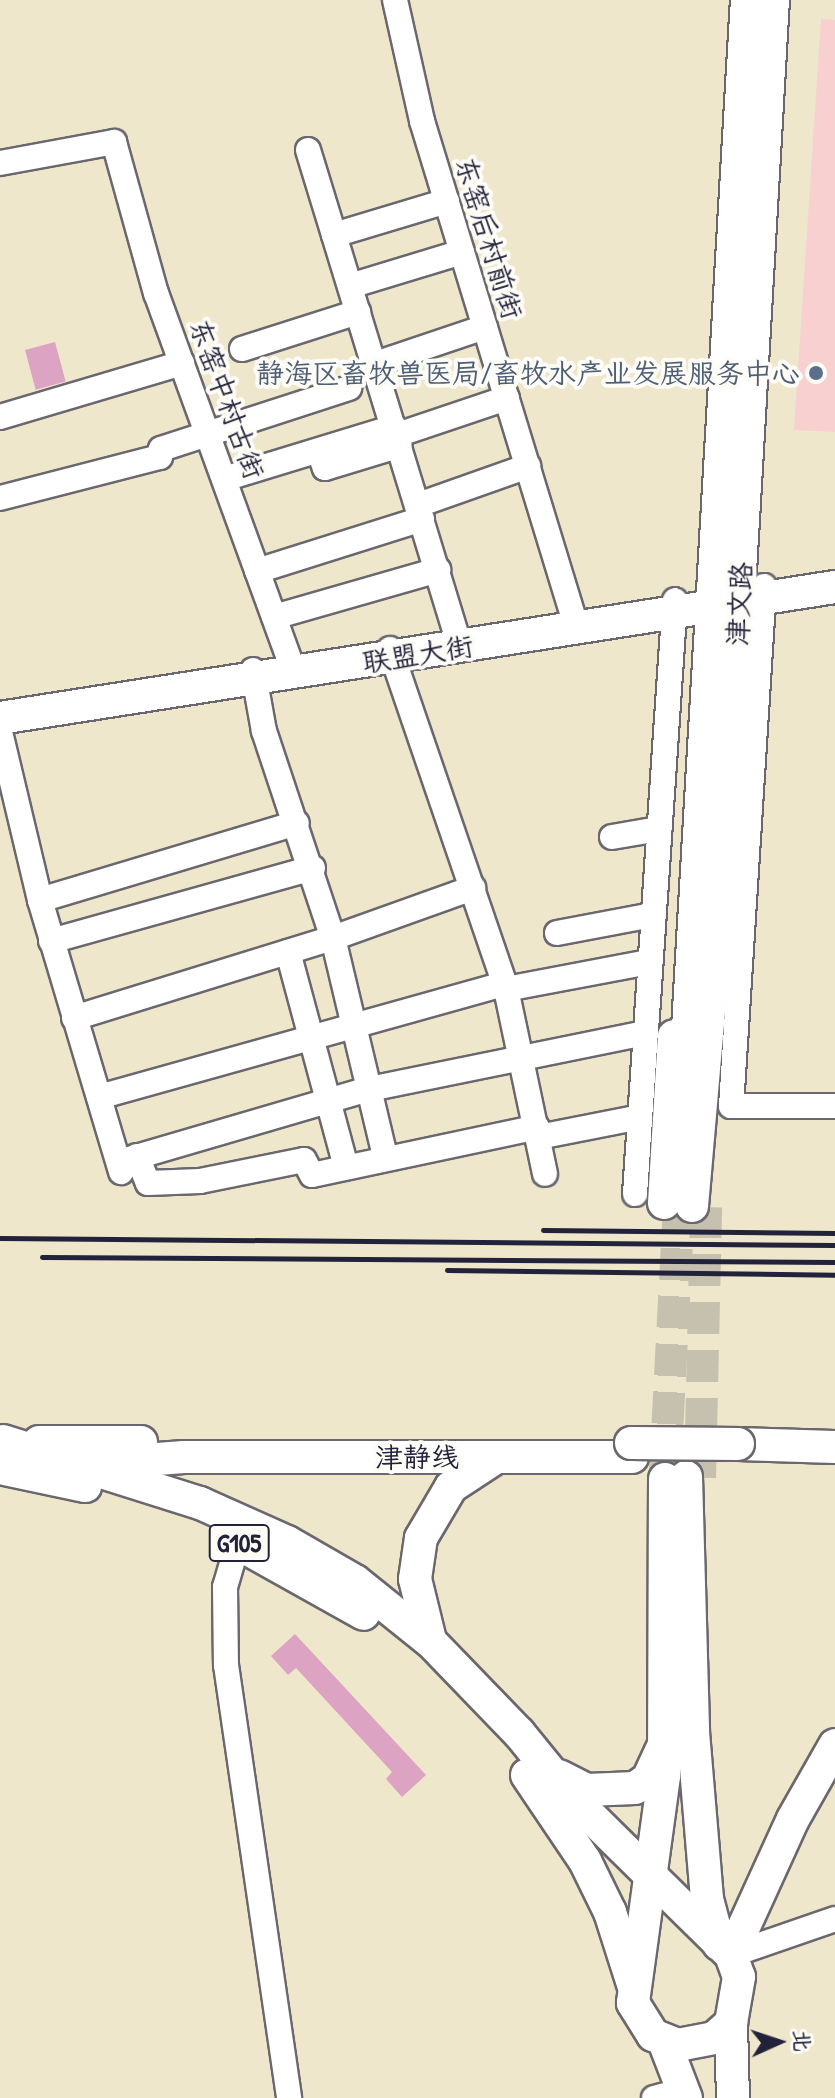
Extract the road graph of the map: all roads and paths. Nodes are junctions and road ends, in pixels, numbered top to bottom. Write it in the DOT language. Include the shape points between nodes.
graph roads {
  1 [pos="395,0"];
  2 [pos="747,0"];
  3 [pos="773,0"];
  4 [pos="308,150"];
  5 [pos="0,163"];
  6 [pos="447,201"];
  7 [pos="334,235"];
  8 [pos="462,252"];
  9 [pos="350,286"];
  10 [pos="358,312"];
  11 [pos="485,327"];
  12 [pos="242,349"];
  13 [pos="182,363"];
  14 [pos="375,364"];
  15 [pos="349,388"];
  16 [pos="507,398"];
  17 [pos="0,417"];
  18 [pos="207,433"];
  19 [pos="397,436"];
  20 [pos="528,466"];
  21 [pos="224,479"];
  22 [pos="0,498"];
  23 [pos="420,512"];
  24 [pos="438,570"];
  25 [pos="257,571"];
  26 [pos="835,576"];
  27 [pos="835,587"];
  28 [pos="739,596"];
  29 [pos="675,607"];
  30 [pos="274,617"];
  31 [pos="576,624"];
  32 [pos="458,642"];
  33 [pos="391,653"];
  34 [pos="293,669"];
  35 [pos="253,675"];
  36 [pos="0,706"];
  37 [pos="0,718"];
  38 [pos="0,732"];
  39 [pos="297,823"];
  40 [pos="659,829"];
  41 [pos="612,837"];
  42 [pos="313,868"];
  43 [pos="473,888"];
  44 [pos="40,900"];
  45 [pos="652,915"];
  46 [pos="557,933"];
  47 [pos="333,938"];
  48 [pos="51,941"];
  49 [pos="288,952"];
  50 [pos="649,962"];
  51 [pos="506,987"];
  52 [pos="74,1018"];
  53 [pos="353,1023"];
  54 [pos="645,1033"];
  55 [pos="311,1035"];
  56 [pos="523,1056"];
  57 [pos="369,1089"];
  58 [pos="99,1097"];
  59 [pos="328,1100"];
  60 [pos="835,1106"];
  61 [pos="640,1117"];
  62 [pos="538,1132"];
  63 [pos="385,1157"];
  64 [pos="126,1163"];
  65 [pos="346,1167"];
  66 [pos="545,1174"];
  67 [pos="675,1203"];
  68 [pos="835,1447"];
  69 [pos="632,1450"];
  70 [pos="738,1450"];
  71 [pos="2,1455"];
  72 [pos="498,1457"];
  73 [pos="835,1461"];
  74 [pos="80,1465"];
  75 [pos="241,1533"];
  76 [pos="431,1642"];
  77 [pos="444,1677"];
  78 [pos="667,1730"];
  79 [pos="835,1745"];
  80 [pos="543,1767"];
  81 [pos="652,1875"];
  82 [pos="835,1919"];
  83 [pos="725,1950"];
  84 [pos="633,1984"];
  85 [pos="731,2023"];
  86 [pos="664,2041"];
  87 [pos="680,2096"];
  88 [pos="289,2098"];
  89 [pos="724,2098"];
  90 [pos="733,2098"];
  1 -- 6 [label="street, 东窑后村前街"];
  2 -- 28 [label="main road, 津文路"];
  3 -- 28 [label="main road, 津文路"];
  4 -- 7 [label="street"];
  5 -- 13 [label="street, 东窑中村古街" via="114,142 156,293"];
  6 -- 7 [label="street"];
  6 -- 8 [label="street, 东窑后村前街"];
  7 -- 9 [label="street"];
  8 -- 9 [label="street"];
  8 -- 11 [label="street, 东窑后村前街"];
  9 -- 10 [label="street"];
  10 -- 12 [label="street"];
  10 -- 14 [label="street"];
  11 -- 14 [label="street"];
  11 -- 16 [label="street, 东窑后村前街"];
  13 -- 17 [label="street"];
  13 -- 18 [label="street, 东窑中村古街"];
  14 -- 19 [label="street"];
  15 -- 18 [label="street"];
  16 -- 19 [label="street"];
  16 -- 20 [label="street, 东窑后村前街"];
  18 -- 21 [label="street, 东窑中村古街"];
  18 -- 22 [label="street" via="161,449 160,457"];
  19 -- 21 [label="street" via="319,451"];
  19 -- 23 [label="street"];
  20 -- 23 [label="street"];
  20 -- 31 [label="street, 东窑后村前街"];
  21 -- 25 [label="street, 东窑中村古街"];
  23 -- 24 [label="street"];
  23 -- 25 [label="street"];
  24 -- 30 [label="street"];
  24 -- 32 [label="street"];
  25 -- 30 [label="street, 东窑中村古街"];
  26 -- 28 [label="main road"];
  27 -- 28 [label="main road"];
  28 -- 29 [label="main road"];
  28 -- 60 [label="street" via="731,1106"];
  28 -- 67 [label="main road, 津文路" via="705,1074"];
  28 -- 67 [label="main road, 津文路" via="687,974 675,1024"];
  29 -- 31 [label="main road"];
  29 -- 40 [label="street"];
  30 -- 34 [label="street, 东窑中村古街"];
  31 -- 32 [label="main road"];
  32 -- 33 [label="main road"];
  33 -- 34 [label="main road"];
  33 -- 43 [label="street"];
  34 -- 35 [label="main road"];
  35 -- 36 [label="main road"];
  35 -- 37 [label="main road"];
  35 -- 39 [label="street" via="264,731"];
  38 -- 44 [label="street"];
  39 -- 42 [label="street"];
  39 -- 44 [label="street"];
  40 -- 41 [label="street"];
  40 -- 45 [label="street"];
  42 -- 47 [label="street"];
  42 -- 48 [label="street"];
  43 -- 47 [label="street"];
  43 -- 51 [label="street"];
  44 -- 48 [label="street"];
  45 -- 46 [label="street"];
  45 -- 50 [label="street"];
  47 -- 49 [label="street"];
  47 -- 53 [label="street"];
  48 -- 52 [label="street"];
  49 -- 52 [label="street"];
  49 -- 55 [label="street"];
  50 -- 51 [label="street"];
  50 -- 54 [label="street"];
  51 -- 53 [label="street"];
  51 -- 56 [label="street"];
  52 -- 58 [label="street"];
  53 -- 55 [label="street"];
  53 -- 57 [label="street"];
  54 -- 56 [label="street"];
  54 -- 61 [label="street"];
  55 -- 58 [label="street"];
  55 -- 59 [label="street"];
  56 -- 57 [label="street"];
  56 -- 62 [label="street"];
  57 -- 59 [label="street"];
  57 -- 63 [label="street"];
  58 -- 64 [label="street"];
  59 -- 64 [label="street"];
  59 -- 65 [label="street"];
  61 -- 62 [label="street"];
  61 -- 67 [label="street"];
  62 -- 63 [label="street"];
  62 -- 66 [label="street"];
  63 -- 65 [label="street"];
  64 -- 65 [label="street" via="148,1183 169,1185 304,1160 312,1175"];
  68 -- 70 [label="main road, 津静线"];
  69 -- 70 [label="main road, 津静线"];
  69 -- 71 [label="main road, 津静线"];
  69 -- 72 [label="main road, 津静线"];
  70 -- 73 [label="main road, 津静线"];
  71 -- 74 [label="main road, 津静线"];
  71 -- 75 [label="main road, G105"];
  72 -- 74 [label="main road, 津静线" via="184,1457"];
  72 -- 76 [label="main road" via="451,1487 421,1538 415,1579"];
  74 -- 75 [label="main road" via="200,1503"];
  75 -- 76 [label="main road" via="355,1581"];
  75 -- 77 [label="main road, G105" via="344,1600"];
  75 -- 88 [label="street" via="223,1609 226,1665"];
  76 -- 77 [label="main road"];
  76 -- 80 [label="main road" via="519,1733"];
  77 -- 84 [label="main road, G105" via="526,1773 585,1861 610,1912"];
  78 -- 80 [label="main road" via="659,1761 635,1788 587,1790"];
  78 -- 81 [label="main road"];
  78 -- 83 [label="main road" via="684,1478 692,1570 694,1746 707,1899"];
  79 -- 83 [label="main road"];
  80 -- 81 [label="main road"];
  81 -- 83 [label="main road"];
  81 -- 84 [label="main road"];
  82 -- 83 [label="street"];
  83 -- 85 [label="main road" via="739,1977"];
  84 -- 86 [label="main road" via="639,2020"];
  85 -- 86 [label="main road" via="696,2045"];
  85 -- 90 [label="main road"];
  86 -- 87 [label="main road"];
  87 -- 89 [label="main road" via="715,2090"];
}
